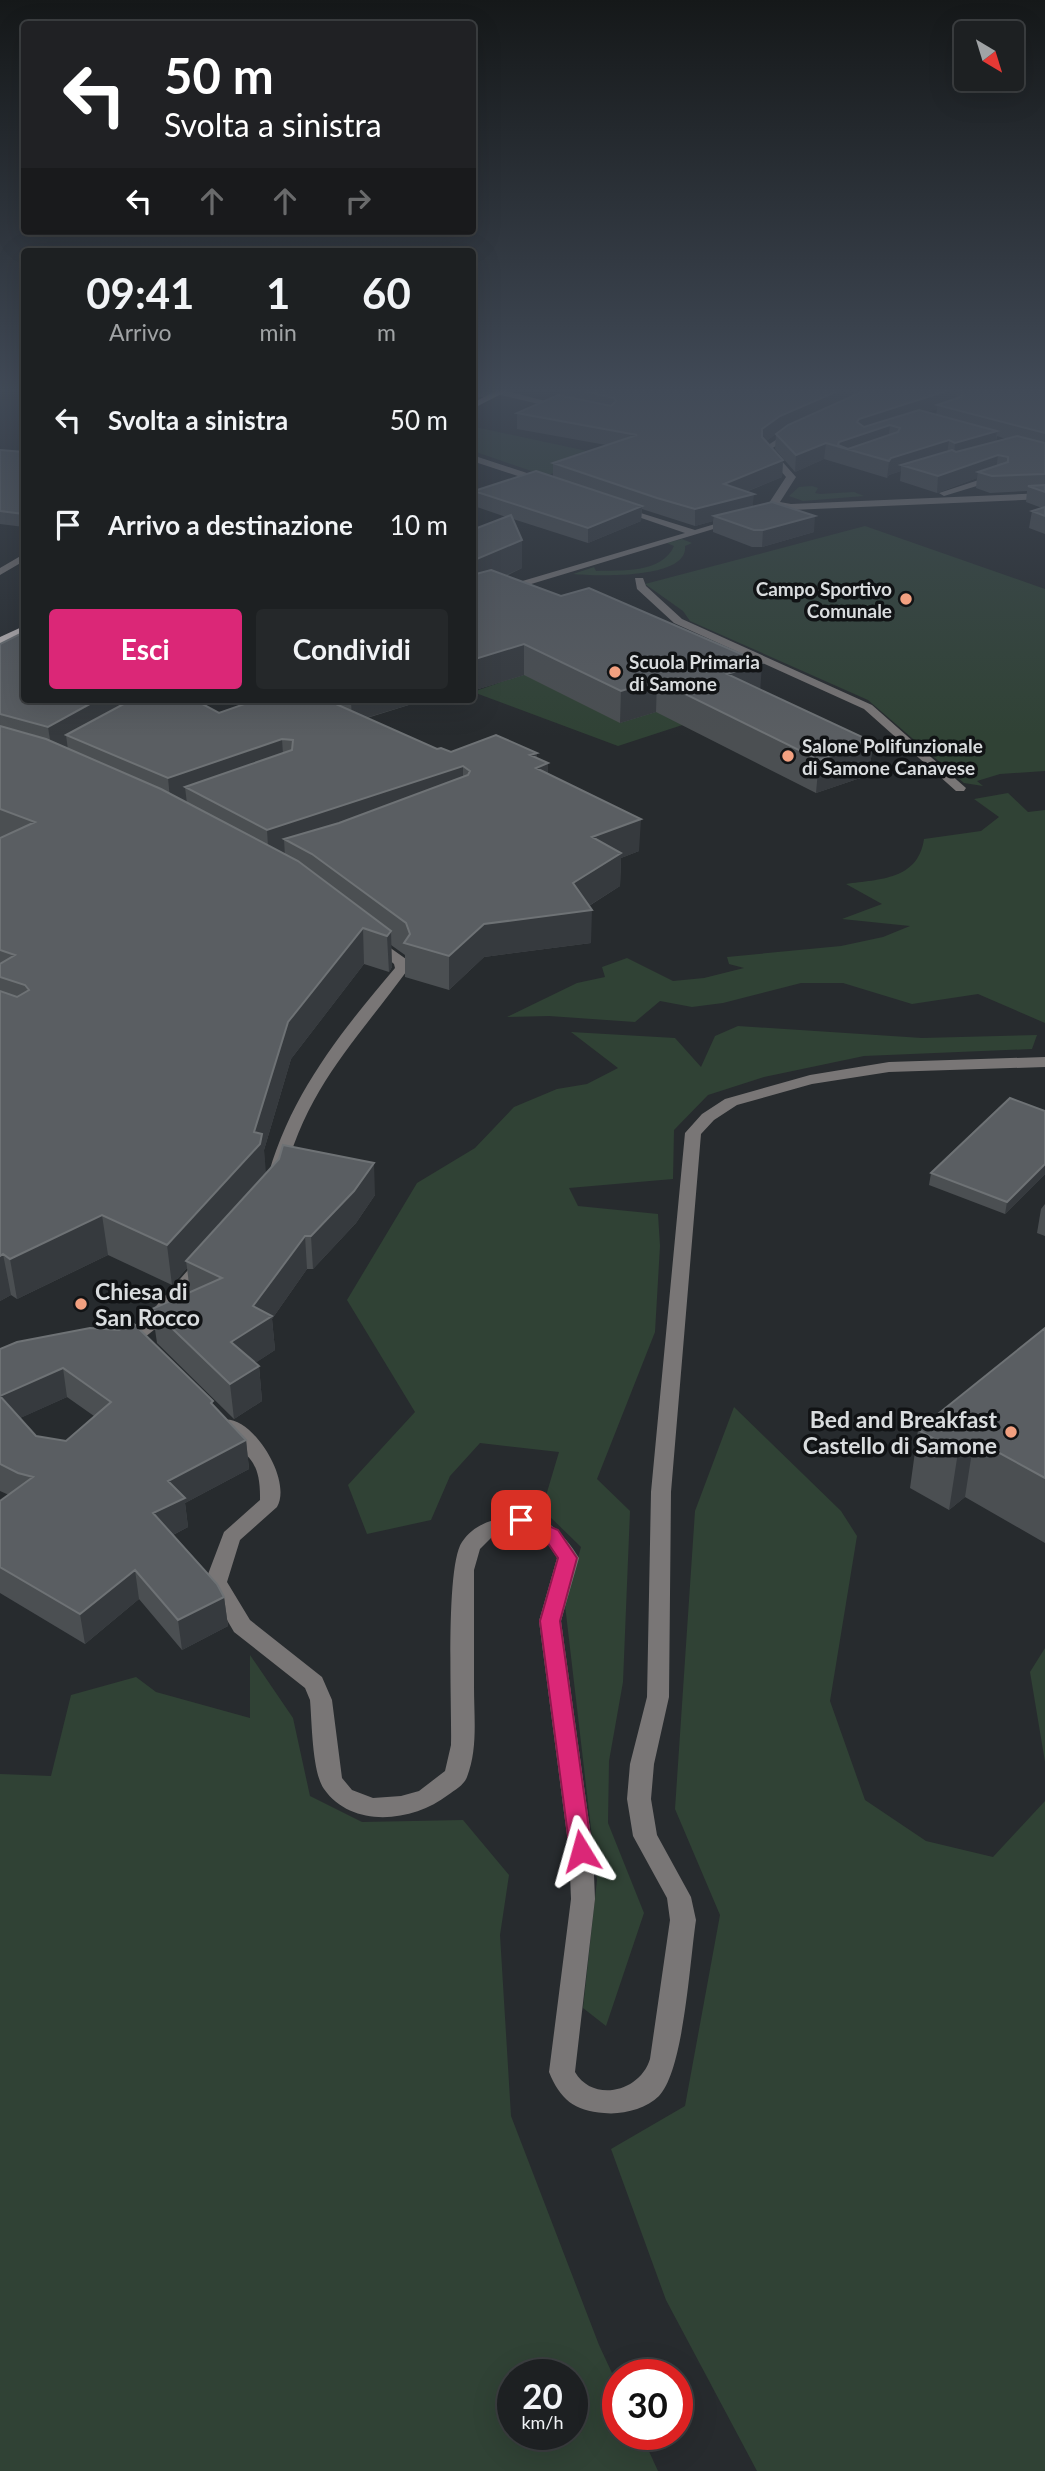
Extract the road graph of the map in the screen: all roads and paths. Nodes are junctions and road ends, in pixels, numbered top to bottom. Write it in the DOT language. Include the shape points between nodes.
graph roads {
  1 [pos="615,505"];
  2 [pos="784,505"];
  3 [pos="834,505"];
  4 [pos="1017,505"];
  5 [pos="791,507"];
  6 [pos="1033,510"];
  7 [pos="754,516"];
  8 [pos="741,519"];
  9 [pos="692,532"];
  10 [pos="21,559"];
  11 [pos="0,572"];
  12 [pos="639,580"];
  13 [pos="476,598"];
  14 [pos="21,630"];
  15 [pos="0,641"];
  16 [pos="960,788"];
  17 [pos="359,929"];
  18 [pos="1045,1062"];
  19 [pos="265,1195"];
  20 [pos="215,1252"];
  21 [pos="135,1336"];
  22 [pos="99,1348"];
  23 [pos="155,1355"];
  24 [pos="215,1412"];
  1 -- 9 [label="street"];
  2 -- 5 [label="street"];
  3 -- 5 [label="street"];
  4 -- 6 [label="street"];
  5 -- 7 [label="street"];
  8 -- 9 [label="street"];
  9 -- 13 [label="street"];
  10 -- 11 [label="street"];
  12 -- 16 [label="street" via="640,587 678,621 868,707"];
  14 -- 15 [label="main road"];
  17 -- 19 [label="street" via="401,962 402,968 324,1067 280,1153 274,1186"];
  18 -- 24 [label="street" via="889,1067 810,1080 731,1102 693,1133 661,1492 658,1697 639,1799 645,1836 679,1897 683,1920 663,2059 647,2089 630,2099 608,2102 587,2096 570,2088 562,2072 583,1899 581,1851 550,1621 568,1558 552,1534 521,1520 489,1528 470,1546 463,1570 463,1745 456,1776 427,1798 401,1806 372,1808 344,1797 331,1781 321,1700 314,1684 242,1626 216,1582 231,1537 270,1502 271,1485 268,1466"];
  20 -- 21 [label="street"];
  21 -- 22 [label="street"];
  21 -- 23 [label="street"];
}
